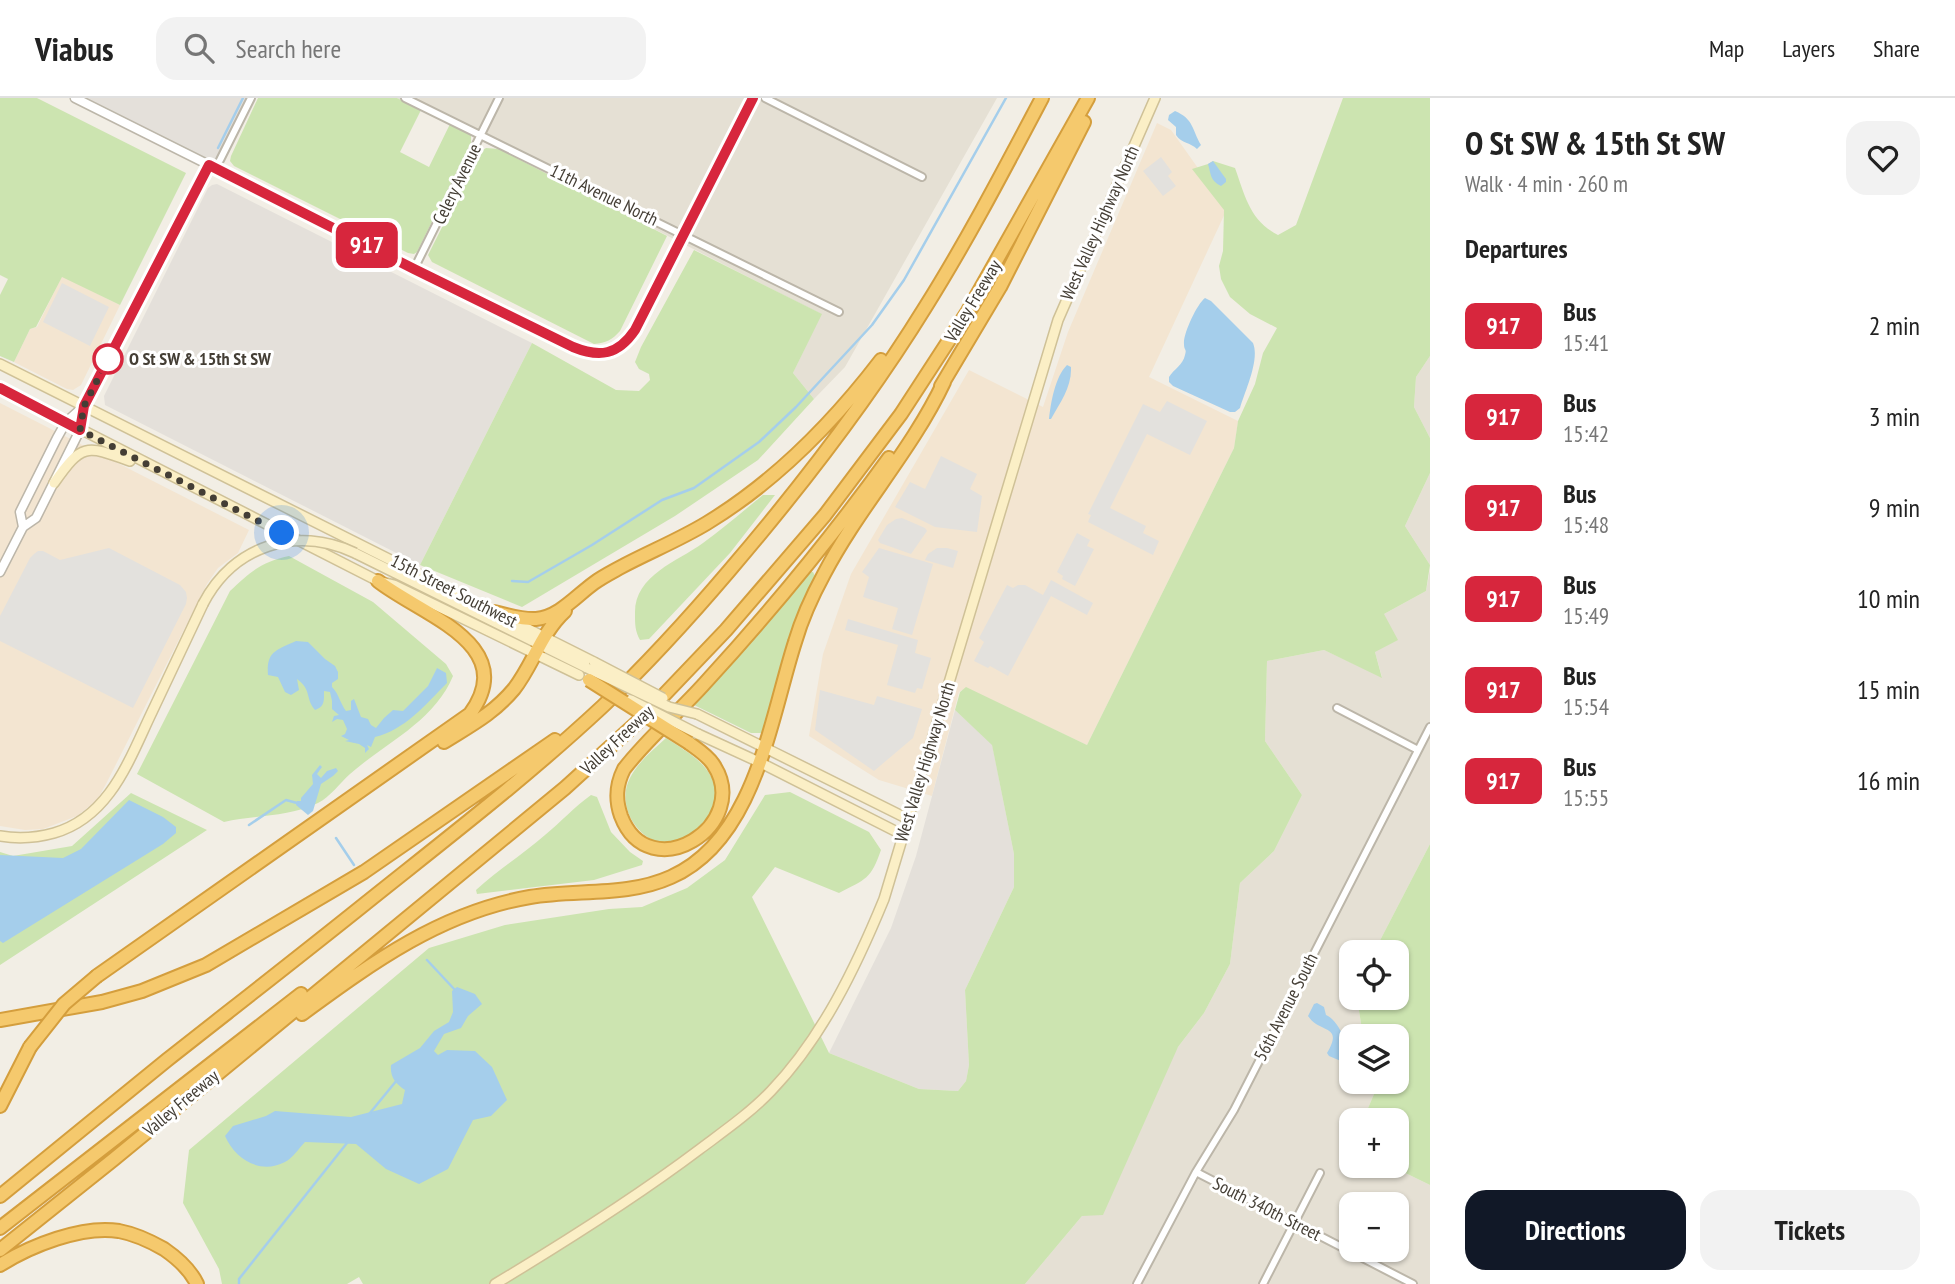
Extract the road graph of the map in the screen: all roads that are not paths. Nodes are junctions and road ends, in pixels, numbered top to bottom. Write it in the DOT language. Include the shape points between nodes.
graph roads {
  1 [pos="251,98"];
  2 [pos="405,98"];
  3 [pos="499,98"];
  4 [pos="753,98"];
  5 [pos="765,98"];
  6 [pos="1042,98"];
  7 [pos="1090,98"];
  8 [pos="1155,98"];
  9 [pos="78,99"];
  10 [pos="481,135"];
  11 [pos="220,160"];
  12 [pos="209,165"];
  13 [pos="922,177"];
  14 [pos="683,235"];
  15 [pos="955,258"];
  16 [pos="414,269"];
  17 [pos="839,312"];
  18 [pos="0,364"];
  19 [pos="944,382"];
  20 [pos="0,388"];
  21 [pos="84,406"];
  22 [pos="66,422"];
  23 [pos="80,430"];
  24 [pos="171,477"];
  25 [pos="54,483"];
  26 [pos="23,527"];
  27 [pos="0,572"];
  28 [pos="378,581"];
  29 [pos="595,582"];
  30 [pos="494,611"];
  31 [pos="540,645"];
  32 [pos="587,671"];
  33 [pos="604,705"];
  34 [pos="1337,708"];
  35 [pos="1430,727"];
  36 [pos="693,738"];
  37 [pos="764,747"];
  38 [pos="1419,750"];
  39 [pos="759,762"];
  40 [pos="344,802"];
  41 [pos="908,819"];
  42 [pos="903,835"];
  43 [pos="0,836"];
  44 [pos="395,927"];
  45 [pos="0,1020"];
  46 [pos="183,1101"];
  47 [pos="0,1106"];
  48 [pos="1196,1172"];
  49 [pos="1320,1173"];
  50 [pos="0,1196"];
  51 [pos="1294,1223"];
  52 [pos="0,1228"];
  53 [pos="0,1250"];
  54 [pos="0,1265"];
  55 [pos="197,1284"];
  56 [pos="495,1284"];
  57 [pos="1137,1284"];
  58 [pos="1263,1284"];
  59 [pos="1413,1284"];
  1 -- 11 [label="street"];
  2 -- 10 [label="street, 11th Avenue North"];
  3 -- 10 [label="street, Celery Avenue"];
  4 -- 14 [label="street"];
  5 -- 13 [label="street"];
  6 -- 15 [label="highway, Valley Freeway"];
  7 -- 19 [label="highway" via="1087,116 1000,287"];
  7 -- 44 [label="highway, Valley Freeway" via="961,322 879,444 788,560 642,718 565,788"];
  8 -- 41 [label="main road, West Valley Highway North" via="1057,322"];
  9 -- 12 [label="street"];
  10 -- 14 [label="street, 11th Avenue North"];
  10 -- 16 [label="street, Celery Avenue"];
  12 -- 16 [label="street"];
  12 -- 21 [label="street"];
  14 -- 16 [label="street" via="630,337 613,351 600,353 584,352"];
  14 -- 17 [label="street, 11th Avenue North"];
  15 -- 29 [label="highway" via="850,400 796,454 706,524"];
  15 -- 33 [label="highway, Valley Freeway" via="864,399 794,493 694,612"];
  18 -- 21 [label="main road, 15th Street Southwest"];
  19 -- 36 [label="highway" via="800,576 625,769 617,795 624,822 639,840 660,849 695,841 720,809 722,793 716,770"];
  19 -- 37 [label="highway" via="817,588 798,633"];
  20 -- 22 [label="main road, 15th Street Southwest"];
  21 -- 22 [label="street"];
  21 -- 23 [label="street"];
  21 -- 30 [label="main road, 15th Street Southwest"];
  22 -- 23 [label="main road, 15th Street Southwest"];
  22 -- 26 [label="street" via="20,512"];
  23 -- 24 [label="main road, 15th Street Southwest"];
  23 -- 25 [label="street"];
  24 -- 25 [label="main road" via="93,449 72,457"];
  24 -- 28 [label="main road, 15th Street Southwest"];
  25 -- 26 [label="street" via="36,518"];
  26 -- 27 [label="street"];
  28 -- 31 [label="main road, 15th Street Southwest"];
  28 -- 40 [label="highway" via="462,635 478,652 484,684 470,714"];
  29 -- 30 [label="highway" via="545,618"];
  29 -- 31 [label="highway" via="561,615"];
  30 -- 31 [label="main road, 15th Street Southwest"];
  31 -- 32 [label="main road, 15th Street Southwest"];
  31 -- 32 [label="main road, 15th Street Southwest"];
  31 -- 40 [label="highway" via="495,710"];
  31 -- 43 [label="main road, bridge" via="334,544 297,540 272,544 251,553 220,577 123,772 104,801 87,818 59,831 24,838"];
  32 -- 36 [label="highway, bridge"];
  32 -- 37 [label="main road, 15th Street Southwest, bridge"];
  33 -- 45 [label="highway" via="364,872 206,965 102,1002"];
  33 -- 50 [label="highway, Valley Freeway" via="448,838"];
  34 -- 38 [label="street"];
  35 -- 38 [label="street, 56th Avenue South"];
  36 -- 39 [label="main road"];
  37 -- 39 [label="highway"];
  37 -- 41 [label="main road, 15th Street Southwest"];
  38 -- 48 [label="street, 56th Avenue South" via="1234,1110"];
  39 -- 42 [label="main road"];
  39 -- 46 [label="highway" via="745,799 720,838 685,870 640,887 525,898 467,914 423,933"];
  40 -- 47 [label="highway, bridge" via="64,1004 30,1047"];
  41 -- 42 [label="main road, West Valley Highway North"];
  42 -- 56 [label="main road, West Valley Highway North" via="884,899 859,957 817,1031 770,1092 664,1176"];
  44 -- 46 [label="highway, Valley Freeway"];
  44 -- 52 [label="highway" via="376,936"];
  46 -- 53 [label="highway, Valley Freeway"];
  48 -- 51 [label="street, South 340th Street"];
  48 -- 57 [label="street, 56th Avenue South"];
  49 -- 51 [label="street"];
  51 -- 58 [label="street"];
  51 -- 59 [label="street, South 340th Street"];
  54 -- 55 [label="highway" via="62,1238 117,1231 149,1240 186,1267"];
}
